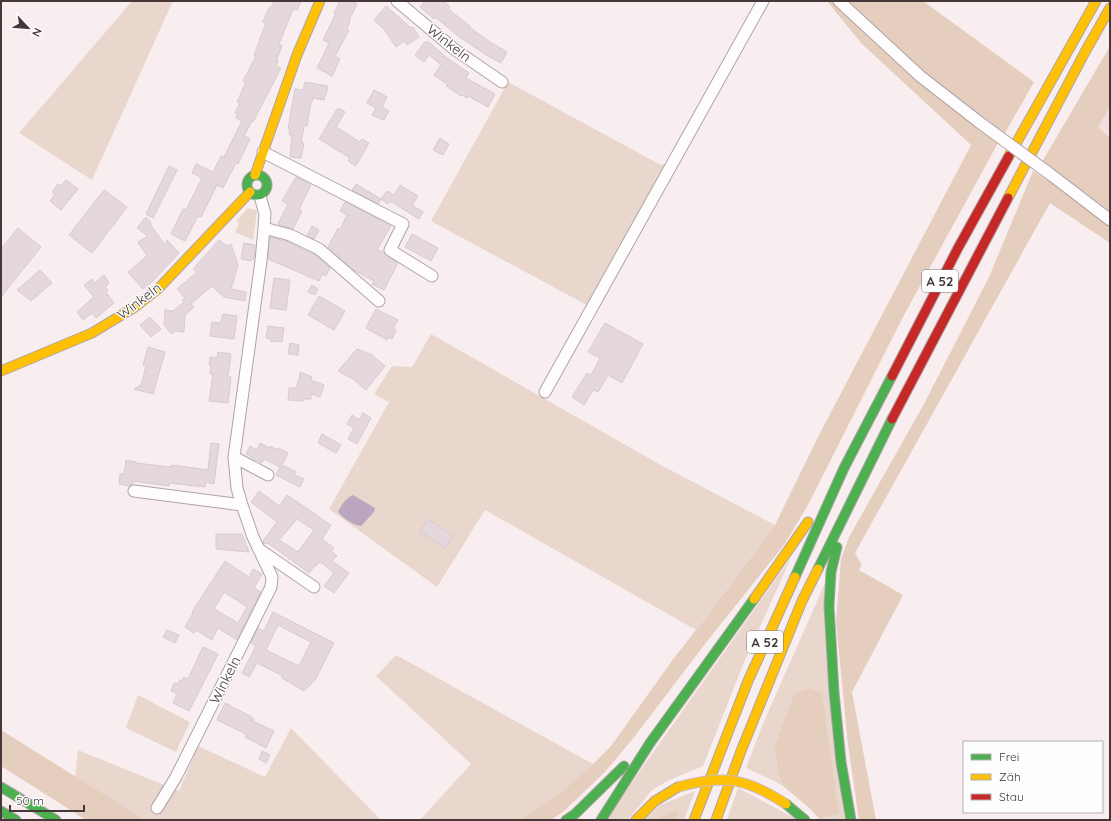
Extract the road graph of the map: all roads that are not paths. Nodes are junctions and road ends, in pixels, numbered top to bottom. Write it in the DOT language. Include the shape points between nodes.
graph roads {
  1 [pos="320,1"];
  2 [pos="397,1"];
  3 [pos="763,1"];
  4 [pos="839,1"];
  5 [pos="1096,1"];
  6 [pos="1110,8"];
  7 [pos="502,82"];
  8 [pos="263,152"];
  9 [pos="254,175"];
  10 [pos="255,194"];
  11 [pos="1110,220"];
  12 [pos="264,228"];
  13 [pos="432,276"];
  14 [pos="379,300"];
  15 [pos="1,371"];
  16 [pos="545,392"];
  17 [pos="234,456"];
  18 [pos="844,468"];
  19 [pos="268,475"];
  20 [pos="134,491"];
  21 [pos="242,505"];
  22 [pos="848,507"];
  23 [pos="259,550"];
  24 [pos="314,587"];
  25 [pos="657,731"];
  26 [pos="1,787"];
  27 [pos="157,808"];
  28 [pos="1,811"];
  29 [pos="16,820"];
  30 [pos="56,820"];
  31 [pos="566,820"];
  32 [pos="601,820"];
  33 [pos="636,820"];
  34 [pos="694,820"];
  35 [pos="716,820"];
  36 [pos="805,820"];
  37 [pos="851,820"];
  1 -- 8 [label="main road, Winkeln" via="297,56"];
  2 -- 7 [label="street, Winkeln" via="454,49"];
  3 -- 16 [label="street"];
  4 -- 11 [label="street, bridge" via="920,76"];
  5 -- 18 [label="main road, A 52" via="958,248"];
  6 -- 22 [label="main road, A 52" via="979,251"];
  8 -- 9 [label="main road, Winkeln"];
  8 -- 13 [label="street" via="403,224 390,250"];
  9 -- 10 [label="main road, Winkeln" via="249,178 247,188"];
  9 -- 10 [label="main road, Winkeln" via="267,180 268,187 266,191"];
  10 -- 12 [label="street, Winkeln" via="265,214"];
  10 -- 15 [label="main road, Winkeln" via="158,288 114,321"];
  12 -- 14 [label="street" via="290,235 319,249"];
  12 -- 17 [label="street, Winkeln"];
  17 -- 19 [label="street"];
  17 -- 21 [label="street, Winkeln" via="237,488"];
  18 -- 25 [label="main road" via="781,562"];
  18 -- 34 [label="main road, A 52" via="748,681"];
  20 -- 21 [label="street"];
  21 -- 23 [label="street, Winkeln"];
  22 -- 35 [label="main road, A 52" via="802,601"];
  22 -- 37 [label="main road" via="831,572 828,606 841,762"];
  23 -- 24 [label="street"];
  23 -- 27 [label="street, Winkeln" via="272,577 271,587 176,777"];
  25 -- 31 [label="main road" via="614,776"];
  25 -- 32 [label="main road"];
  26 -- 30 [label="main road"];
  28 -- 29 [label="main road"];
  33 -- 36 [label="main road, bridge" via="665,793 705,780 723,779 737,780 768,791"];
}
